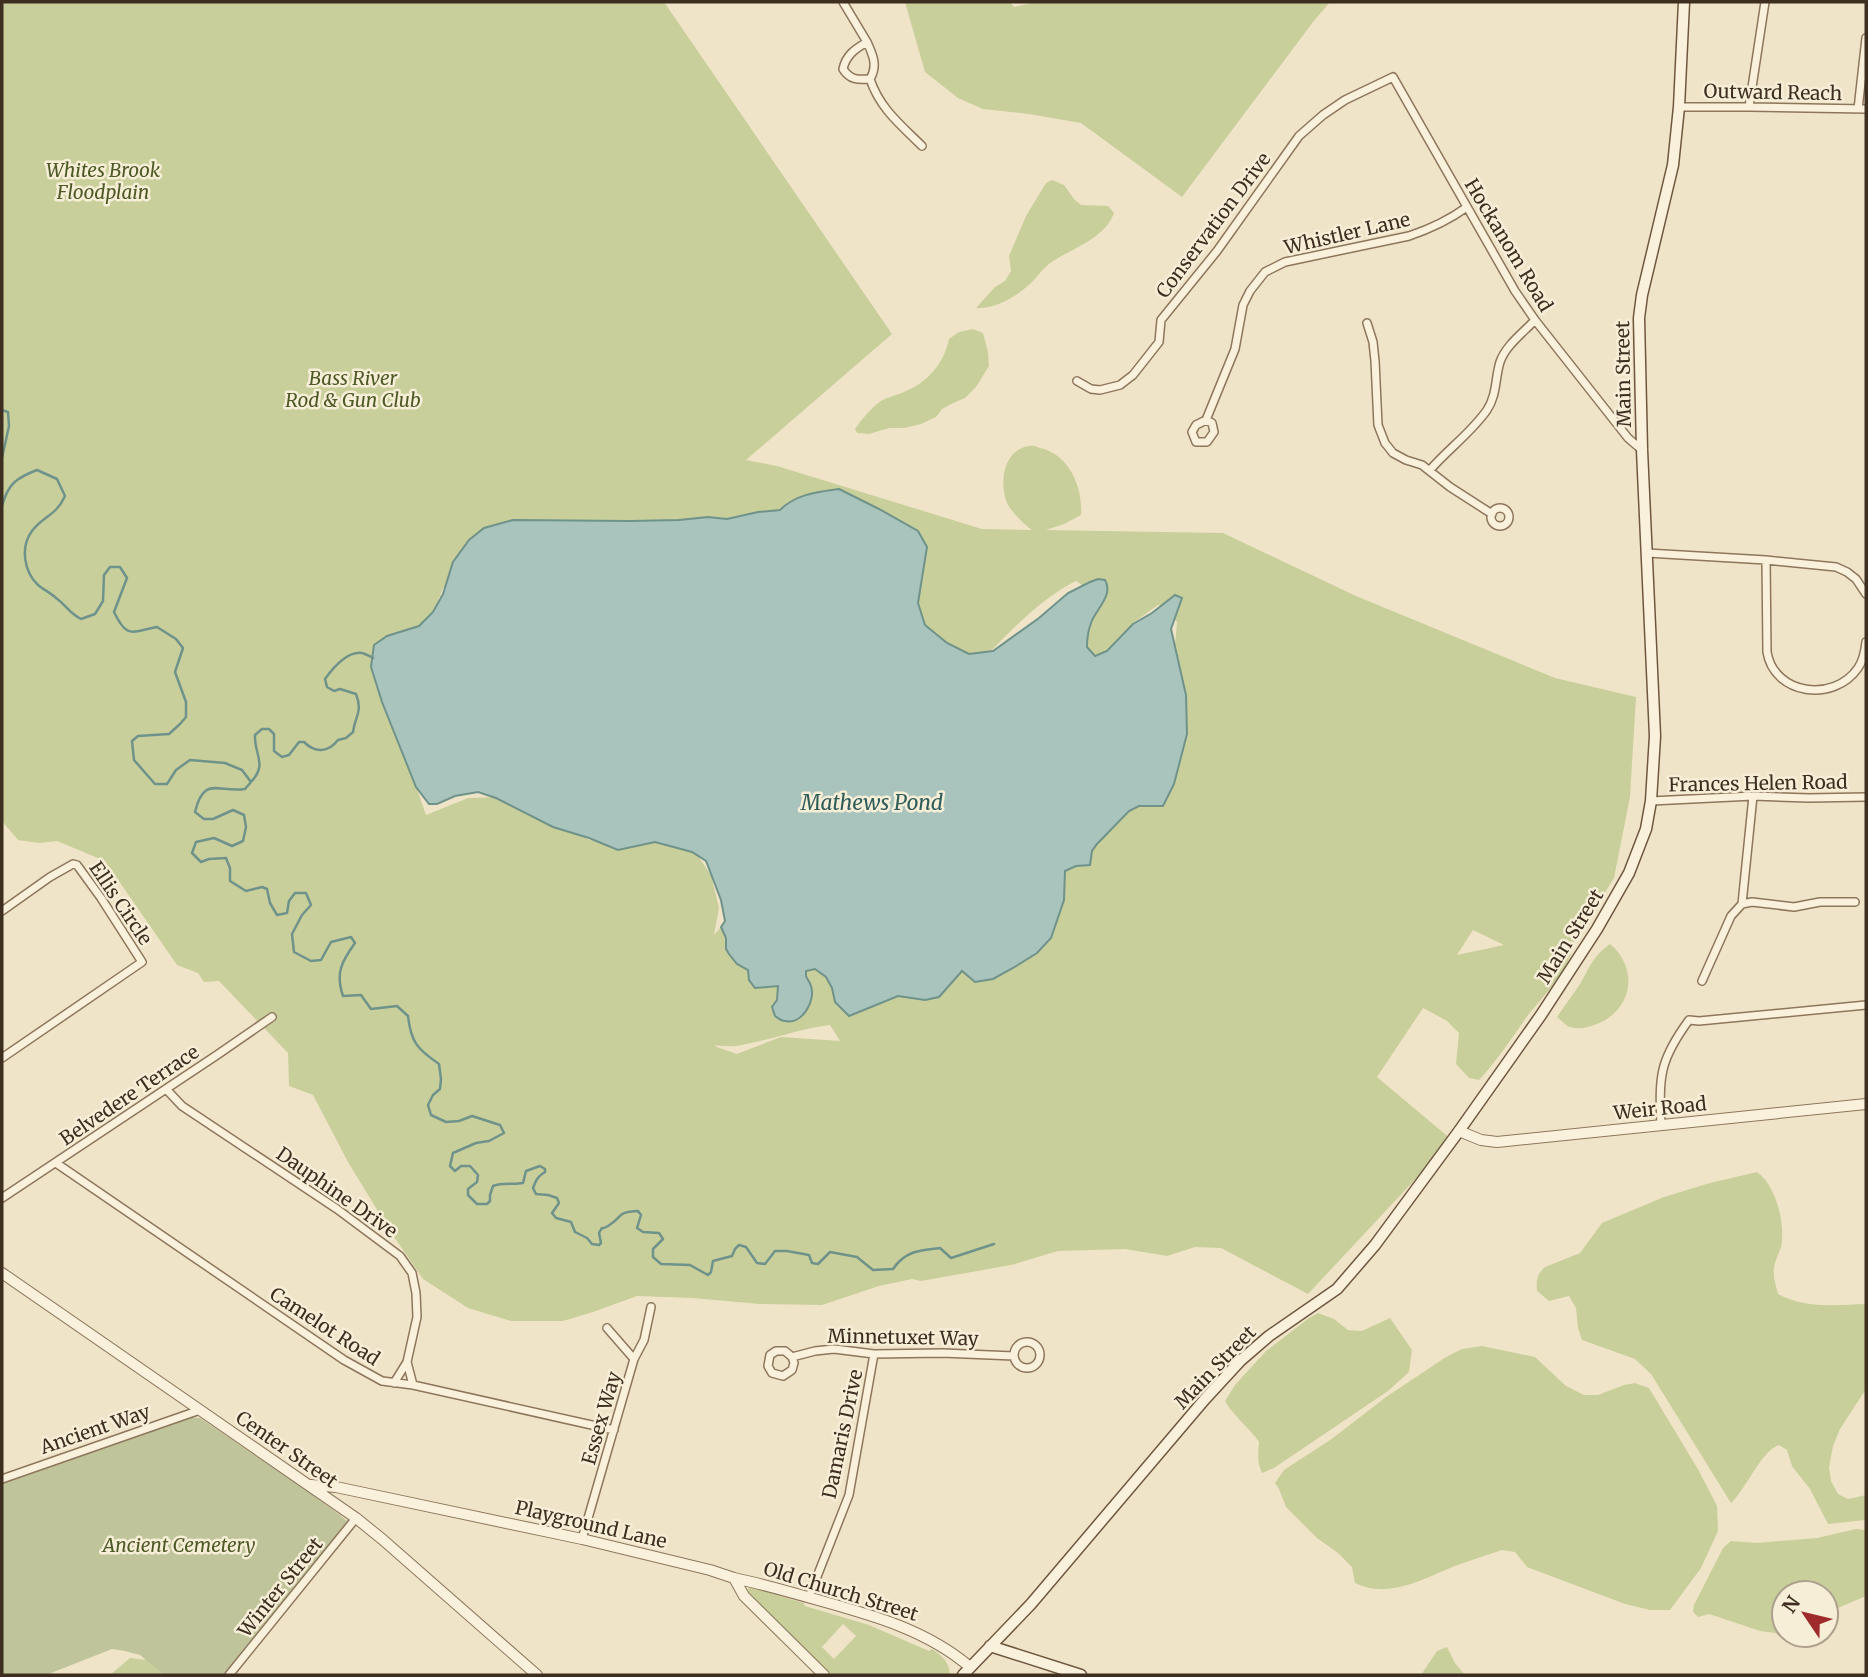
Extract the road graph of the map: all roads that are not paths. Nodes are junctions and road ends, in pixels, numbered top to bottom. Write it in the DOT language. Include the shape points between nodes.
graph roads {
  1 [pos="843,2"];
  2 [pos="1684,2"];
  3 [pos="1765,2"];
  4 [pos="1866,38"];
  5 [pos="867,42"];
  6 [pos="1393,77"];
  7 [pos="870,79"];
  8 [pos="1679,107"];
  9 [pos="1749,107"];
  10 [pos="1862,109"];
  11 [pos="922,146"];
  12 [pos="1466,207"];
  13 [pos="1535,320"];
  14 [pos="1367,323"];
  15 [pos="1077,381"];
  16 [pos="1206,419"];
  17 [pos="1642,450"];
  18 [pos="1430,470"];
  19 [pos="1492,514"];
  20 [pos="1647,553"];
  21 [pos="1766,561"];
  22 [pos="1866,594"];
  23 [pos="1866,642"];
  24 [pos="1753,796"];
  25 [pos="1866,797"];
  26 [pos="1651,801"];
  27 [pos="1855,902"];
  28 [pos="1742,904"];
  29 [pos="2,911"];
  30 [pos="1702,981"];
  31 [pos="1866,1004"];
  32 [pos="272,1017"];
  33 [pos="2,1058"];
  34 [pos="166,1089"];
  35 [pos="1866,1104"];
  36 [pos="1661,1126"];
  37 [pos="1459,1131"];
  38 [pos="56,1163"];
  39 [pos="2,1198"];
  40 [pos="2,1273"];
  41 [pos="651,1307"];
  42 [pos="607,1328"];
  43 [pos="874,1354"];
  44 [pos="1014,1356"];
  45 [pos="793,1357"];
  46 [pos="634,1359"];
  47 [pos="407,1362"];
  48 [pos="394,1383"];
  49 [pos="413,1385"];
  50 [pos="200,1410"];
  51 [pos="614,1430"];
  52 [pos="2,1479"];
  53 [pos="309,1484"];
  54 [pos="356,1518"];
  55 [pos="582,1539"];
  56 [pos="734,1578"];
  57 [pos="809,1597"];
  58 [pos="990,1646"];
  59 [pos="967,1671"];
  60 [pos="229,1675"];
  61 [pos="537,1675"];
  62 [pos="824,1675"];
  63 [pos="1081,1675"];
  1 -- 5 [label="street"];
  2 -- 8 [label="main road, Main Street"];
  3 -- 9 [label="street"];
  4 -- 10 [label="street"];
  5 -- 7 [label="street" via="875,71"];
  5 -- 7 [label="street" via="848,56 843,69 857,80"];
  6 -- 12 [label="street, Hockanom Road"];
  6 -- 15 [label="street, Conservation Drive" via="1345,100 1299,136 1161,320 1159,342 1133,375 1111,389 1091,389"];
  7 -- 11 [label="street" via="885,108"];
  8 -- 9 [label="street, Outward Reach"];
  8 -- 17 [label="main road, Main Street" via="1673,164 1640,306"];
  9 -- 10 [label="street, Outward Reach"];
  12 -- 13 [label="street, Hockanom Road"];
  12 -- 16 [label="street, Whistler Lane" via="1409,236 1285,262 1265,272 1243,305 1235,349"];
  13 -- 17 [label="street, Hockanom Road"];
  13 -- 18 [label="street" via="1503,355 1488,408"];
  14 -- 18 [label="street" via="1373,342 1376,411 1385,443 1393,453"];
  17 -- 20 [label="main road, Main Street"];
  18 -- 19 [label="street"];
  20 -- 21 [label="street"];
  20 -- 26 [label="main road, Main Street" via="1655,736"];
  21 -- 22 [label="street" via="1841,569 1859,582"];
  21 -- 23 [label="street" via="1767,652 1779,677 1805,690 1835,687 1858,668"];
  24 -- 25 [label="street, Frances Helen Road"];
  24 -- 26 [label="street, Frances Helen Road"];
  24 -- 28 [label="street"];
  26 -- 37 [label="main road, Main Street" via="1638,852 1616,897"];
  27 -- 28 [label="street" via="1794,907"];
  28 -- 30 [label="street" via="1731,916"];
  29 -- 33 [label="street, Ellis Circle" via="50,877 77,865 142,962"];
  31 -- 36 [label="street" via="1689,1020 1661,1073"];
  32 -- 34 [label="street, Belvedere Terrace"];
  34 -- 38 [label="street, Belvedere Terrace"];
  34 -- 47 [label="street, Dauphine Drive" via="182,1106 401,1256 412,1273 416,1293 417,1317"];
  35 -- 36 [label="street, Weir Road"];
  36 -- 37 [label="street, Weir Road" via="1497,1142"];
  37 -- 58 [label="main road, Main Street" via="1337,1289 1240,1361"];
  38 -- 39 [label="street, Belvedere Terrace"];
  38 -- 48 [label="street, Camelot Road" via="344,1360"];
  40 -- 50 [label="street, Center Street"];
  41 -- 46 [label="street, Essex Way" via="644,1340"];
  42 -- 46 [label="street"];
  43 -- 44 [label="street, Minnetuxet Way"];
  43 -- 45 [label="street, Minnetuxet Way" via="834,1349"];
  43 -- 57 [label="street, Damaris Drive" via="849,1495"];
  46 -- 51 [label="street, Essex Way"];
  47 -- 48 [label="street, Dauphine Drive"];
  47 -- 49 [label="street, Dauphine Drive"];
  48 -- 49 [label="street, Camelot Road"];
  49 -- 51 [label="street, Camelot Road"];
  50 -- 52 [label="street, Ancient Way"];
  50 -- 53 [label="street, Center Street"];
  51 -- 55 [label="street, Essex Way"];
  53 -- 54 [label="street, Center Street"];
  53 -- 55 [label="street, Playground Lane"];
  54 -- 60 [label="street, Winter Street"];
  54 -- 61 [label="street, Center Street"];
  55 -- 56 [label="street, Playground Lane"];
  56 -- 57 [label="street, Old Church Street"];
  56 -- 62 [label="street" via="744,1596"];
  57 -- 59 [label="street, Old Church Street" via="922,1634 952,1652"];
  58 -- 59 [label="main road, Main Street"];
  58 -- 63 [label="main road"];
}
